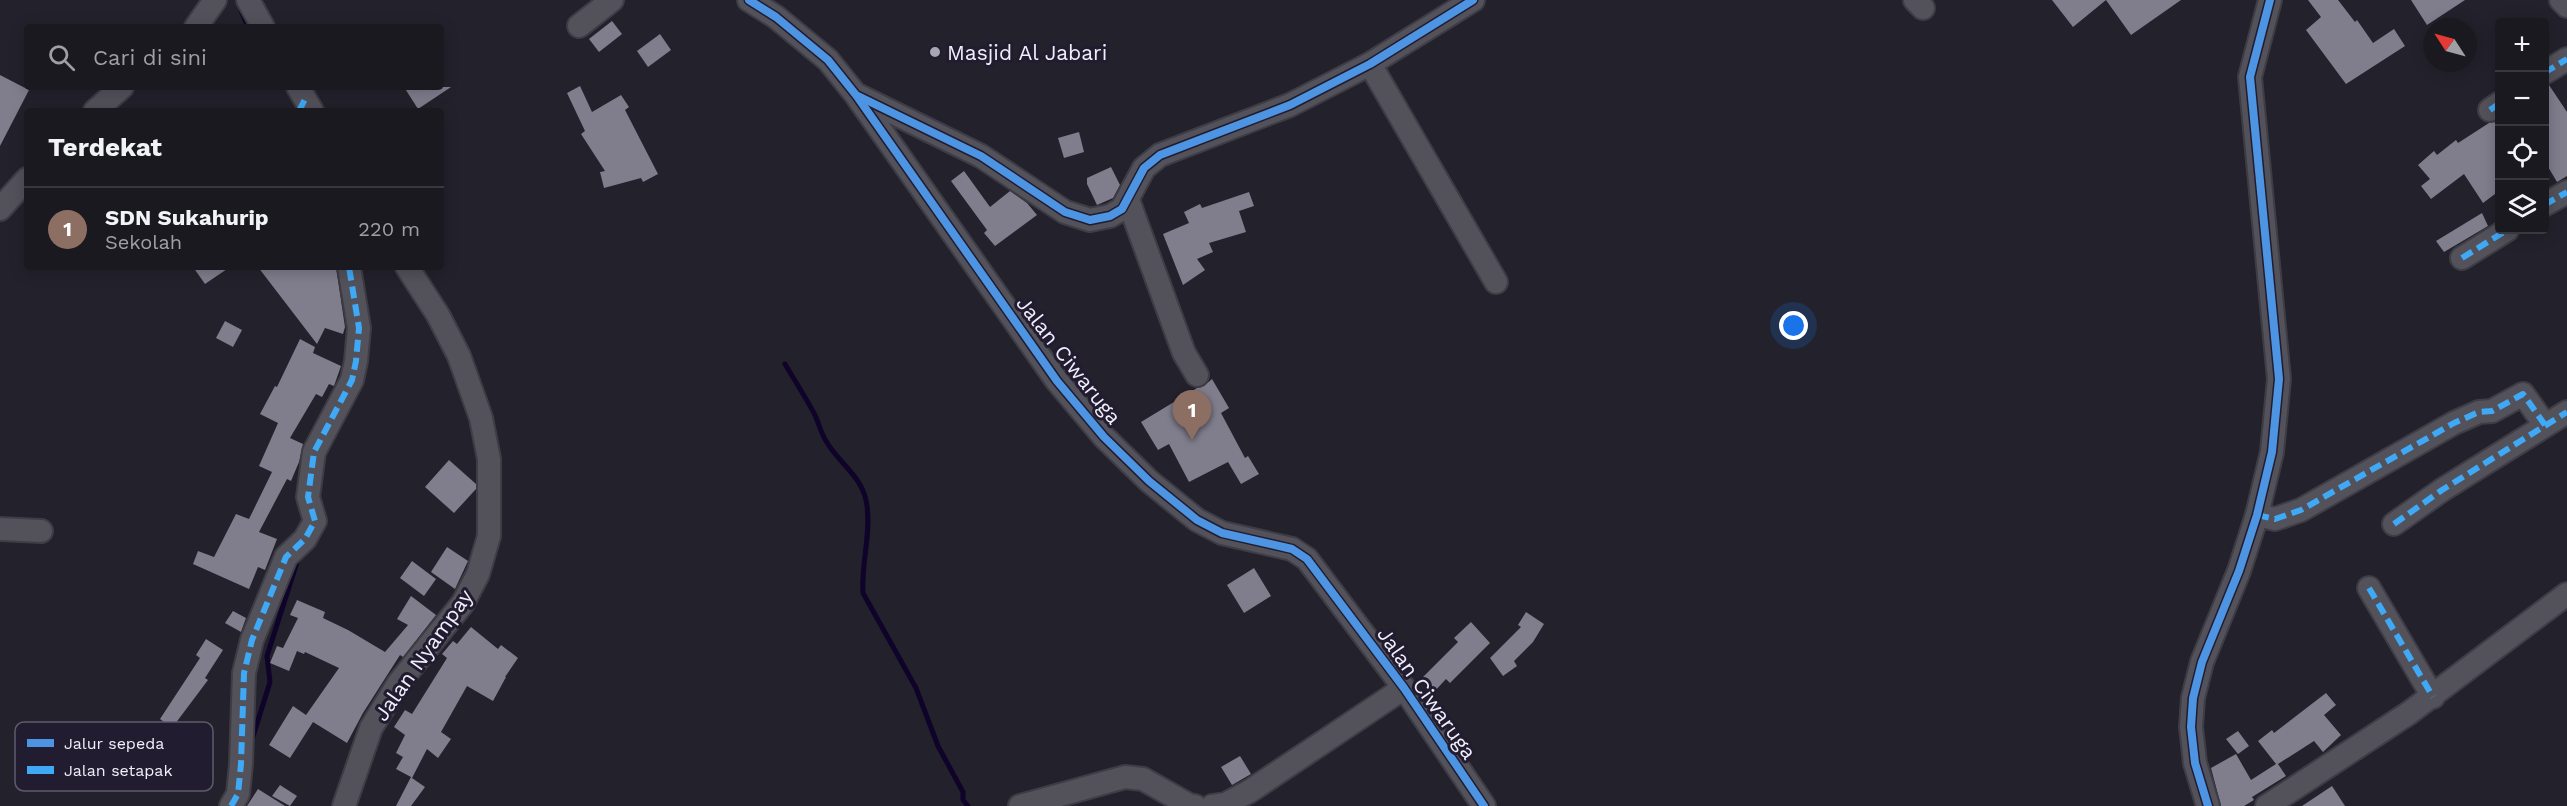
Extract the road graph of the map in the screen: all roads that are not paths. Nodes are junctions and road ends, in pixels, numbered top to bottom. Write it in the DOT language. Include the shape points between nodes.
graph roads {
  1 [pos="215,0"];
  2 [pos="248,0"];
  3 [pos="612,0"];
  4 [pos="749,0"];
  5 [pos="1473,0"];
  6 [pos="2270,0"];
  7 [pos="2561,0"];
  8 [pos="2567,6"];
  9 [pos="198,24"];
  10 [pos="261,24"];
  11 [pos="579,26"];
  12 [pos="2567,59"];
  13 [pos="1370,64"];
  14 [pos="2547,72"];
  15 [pos="120,90"];
  16 [pos="856,95"];
  17 [pos="98,108"];
  18 [pos="24,182"];
  19 [pos="2567,192"];
  20 [pos="1128,200"];
  21 [pos="2549,203"];
  22 [pos="0,209"];
  23 [pos="2501,234"];
  24 [pos="2462,258"];
  25 [pos="349,270"];
  26 [pos="409,270"];
  27 [pos="1496,282"];
  28 [pos="1197,375"];
  29 [pos="2560,419"];
  30 [pos="2257,515"];
  31 [pos="2394,524"];
  32 [pos="0,529"];
  33 [pos="41,531"];
  34 [pos="2369,588"];
  35 [pos="2567,594"];
  36 [pos="1404,688"];
  37 [pos="2433,697"];
  38 [pos="231,806"];
  39 [pos="344,806"];
  40 [pos="1020,806"];
  41 [pos="1195,806"];
  42 [pos="1212,806"];
  43 [pos="1484,806"];
  44 [pos="2208,806"];
  45 [pos="2267,806"];
  1 -- 9 [label="street"];
  2 -- 10 [label="street"];
  3 -- 11 [label="street"];
  4 -- 16 [label="street, Jalan Ciwaruga" via="828,60"];
  5 -- 13 [label="street"];
  6 -- 30 [label="street" via="2250,77 2279,379 2272,452"];
  7 -- 8 [label="street"];
  12 -- 14 [label="street"];
  13 -- 20 [label="street" via="1290,105 1160,155 1144,168"];
  13 -- 27 [label="street"];
  15 -- 17 [label="street"];
  16 -- 20 [label="street" via="981,156 1065,212 1090,220 1110,216"];
  16 -- 36 [label="street, Jalan Ciwaruga" via="1057,381 1104,436 1149,481 1197,520 1222,533 1292,549 1307,559"];
  18 -- 22 [label="street"];
  19 -- 21 [label="street"];
  20 -- 28 [label="street" via="1184,353"];
  23 -- 24 [label="street"];
  25 -- 38 [label="street" via="359,328 352,380 314,452 308,497 315,520 305,539 286,557 252,640 244,673 238,794"];
  26 -- 39 [label="street, Jalan Nyampay" via="459,356 481,418 489,459 489,536 478,574 463,603 398,684 371,728"];
  29 -- 30 [label="street" via="2523,394 2492,411 2454,423 2301,510 2275,519"];
  29 -- 31 [label="street" via="2442,490"];
  30 -- 44 [label="street" via="2202,662 2193,698 2195,763"];
  32 -- 33 [label="street"];
  34 -- 37 [label="street"];
  35 -- 37 [label="street"];
  36 -- 42 [label="street" via="1250,791 1226,804"];
  36 -- 43 [label="street, Jalan Ciwaruga"];
  37 -- 45 [label="street"];
  40 -- 41 [label="street" via="1125,777 1143,779"];
}
